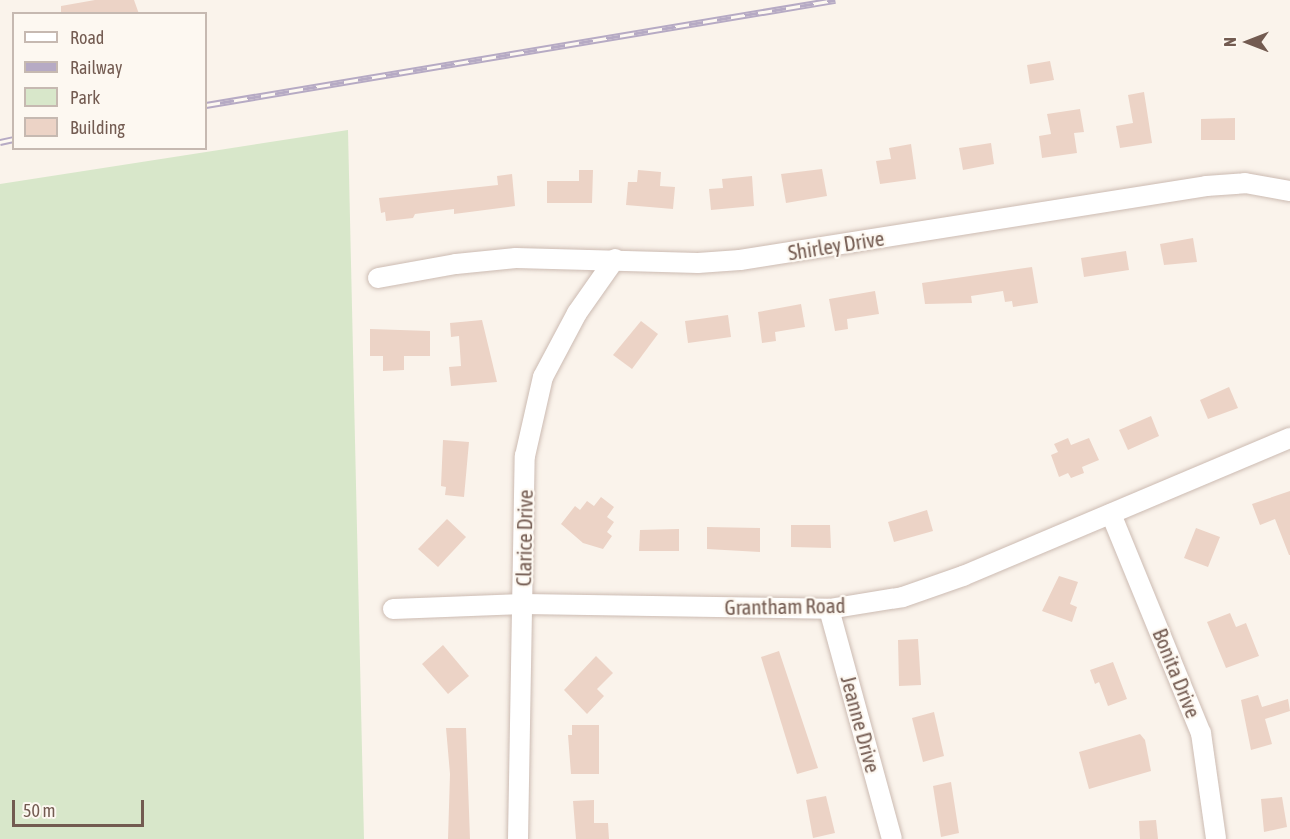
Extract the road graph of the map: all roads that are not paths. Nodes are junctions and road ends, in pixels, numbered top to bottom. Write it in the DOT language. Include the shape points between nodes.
graph roads {
  1 [pos="1290,191"];
  2 [pos="615,259"];
  3 [pos="378,278"];
  4 [pos="1290,438"];
  5 [pos="1111,513"];
  6 [pos="523,604"];
  7 [pos="393,609"];
  8 [pos="829,609"];
  9 [pos="518,839"];
  10 [pos="892,839"];
  11 [pos="1216,839"];
  1 -- 2 [label="street, Shirley Drive" via="1245,183 1206,186 740,260"];
  2 -- 3 [label="street, Shirley Drive" via="516,258"];
  2 -- 6 [label="street, Clarice Drive" via="577,313 543,377 525,456"];
  4 -- 5 [label="street, Grantham Road"];
  5 -- 8 [label="street, Grantham Road" via="903,597"];
  5 -- 11 [label="street, Bonita Drive" via="1201,732"];
  6 -- 7 [label="street, Grantham Road"];
  6 -- 8 [label="street, Grantham Road"];
  6 -- 9 [label="street, Clarice Drive"];
  8 -- 10 [label="street, Jeanne Drive"];
}
